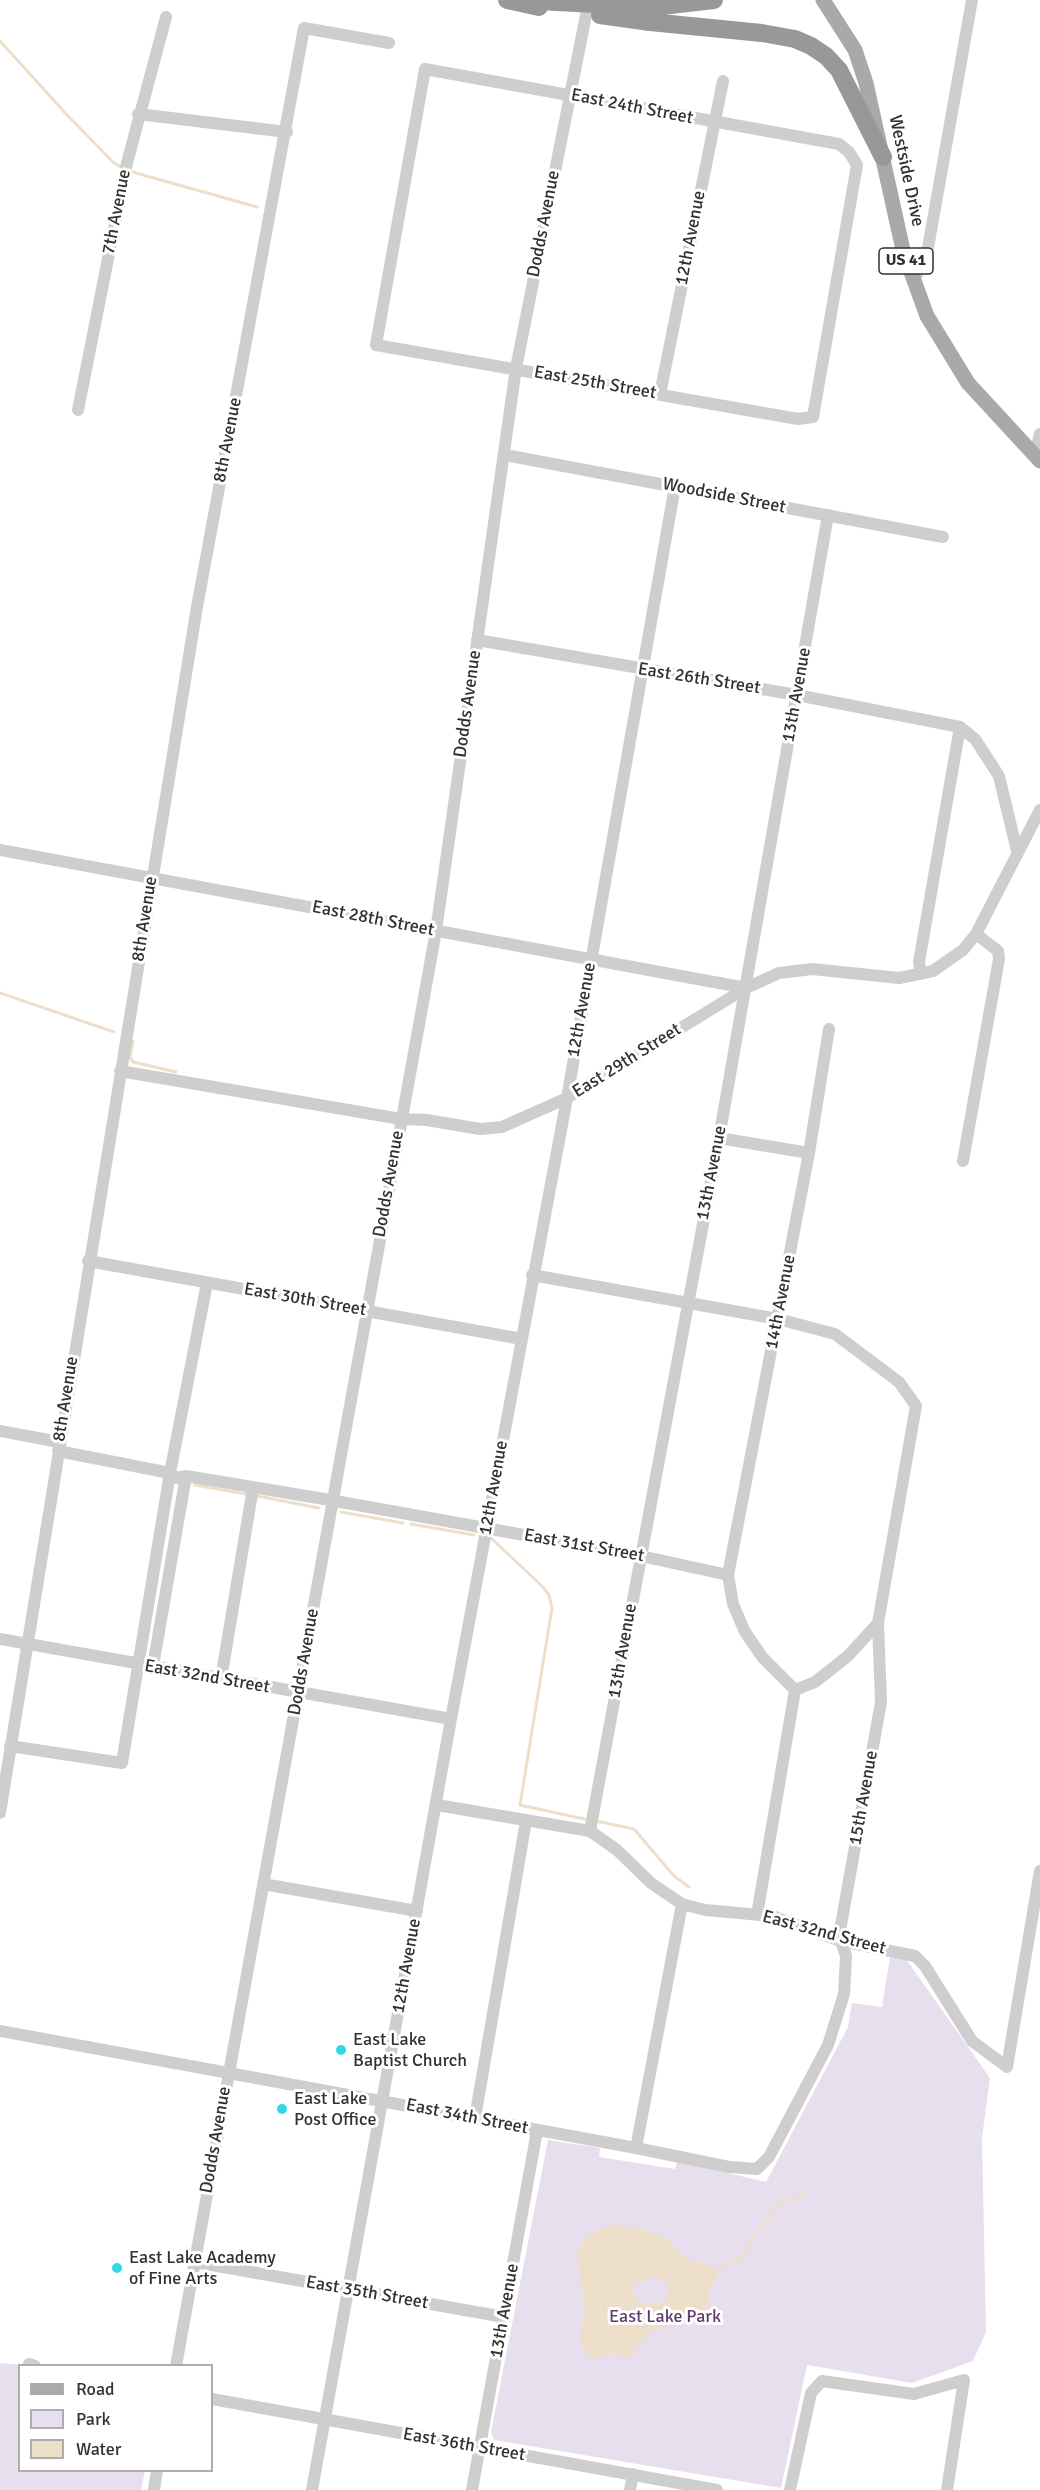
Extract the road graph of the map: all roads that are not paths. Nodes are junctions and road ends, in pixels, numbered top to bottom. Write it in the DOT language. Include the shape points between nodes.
graph roads {
  1 [pos="507,0"];
  2 [pos="589,0"];
  3 [pos="714,0"];
  4 [pos="823,0"];
  5 [pos="972,0"];
  6 [pos="536,3"];
  7 [pos="651,14"];
  8 [pos="166,17"];
  9 [pos="389,44"];
  10 [pos="723,81"];
  11 [pos="569,95"];
  12 [pos="138,114"];
  13 [pos="714,122"];
  14 [pos="287,132"];
  15 [pos="883,157"];
  16 [pos="913,281"];
  17 [pos="376,345"];
  18 [pos="516,368"];
  19 [pos="660,394"];
  20 [pos="78,410"];
  21 [pos="813,417"];
  22 [pos="1040,434"];
  23 [pos="505,455"];
  24 [pos="1038,458"];
  25 [pos="675,486"];
  26 [pos="828,515"];
  27 [pos="943,537"];
  28 [pos="477,640"];
  29 [pos="642,669"];
  30 [pos="796,695"];
  31 [pos="960,727"];
  32 [pos="1040,810"];
  33 [pos="0,850"];
  34 [pos="1017,851"];
  35 [pos="152,877"];
  36 [pos="436,931"];
  37 [pos="976,934"];
  38 [pos="591,959"];
  39 [pos="921,974"];
  40 [pos="746,988"];
  41 [pos="829,1029"];
  42 [pos="120,1071"];
  43 [pos="567,1098"];
  44 [pos="401,1119"];
  45 [pos="719,1138"];
  46 [pos="808,1153"];
  47 [pos="963,1161"];
  48 [pos="88,1260"];
  49 [pos="532,1275"];
  50 [pos="207,1283"];
  51 [pos="688,1303"];
  52 [pos="367,1310"];
  53 [pos="778,1319"];
  54 [pos="522,1339"];
  55 [pos="0,1431"];
  56 [pos="59,1447"];
  57 [pos="170,1473"];
  58 [pos="186,1476"];
  59 [pos="253,1488"];
  60 [pos="332,1501"];
  61 [pos="487,1529"];
  62 [pos="641,1556"];
  63 [pos="728,1575"];
  64 [pos="878,1623"];
  65 [pos="0,1639"];
  66 [pos="27,1644"];
  67 [pos="139,1664"];
  68 [pos="153,1666"];
  69 [pos="221,1678"];
  70 [pos="795,1690"];
  71 [pos="298,1693"];
  72 [pos="450,1719"];
  73 [pos="10,1746"];
  74 [pos="437,1805"];
  75 [pos="0,1813"];
  76 [pos="526,1821"];
  77 [pos="590,1831"];
  78 [pos="1040,1871"];
  79 [pos="263,1884"];
  80 [pos="682,1904"];
  81 [pos="417,1911"];
  82 [pos="757,1915"];
  83 [pos="841,1941"];
  84 [pos="0,2031"];
  85 [pos="228,2074"];
  86 [pos="382,2101"];
  87 [pos="474,2118"];
  88 [pos="537,2131"];
  89 [pos="636,2148"];
  90 [pos="757,2169"];
  91 [pos="195,2262"];
  92 [pos="350,2291"];
  93 [pos="504,2317"];
  94 [pos="176,2364"];
  95 [pos="213,2399"];
  96 [pos="325,2420"];
  97 [pos="479,2448"];
  98 [pos="157,2472"];
  99 [pos="633,2474"];
  100 [pos="154,2490"];
  101 [pos="312,2490"];
  102 [pos="472,2490"];
  103 [pos="630,2490"];
  104 [pos="717,2490"];
  105 [pos="790,2490"];
  106 [pos="948,2490"];
  1 -- 6 [label="highway"];
  2 -- 11 [label="street, Dodds Avenue"];
  3 -- 7 [label="highway"];
  4 -- 15 [label="main road, Westside Drive / US 41" via="855,50 874,110"];
  5 -- 16 [label="street" via="926,259"];
  6 -- 7 [label="highway, bridge"];
  7 -- 15 [label="highway" via="795,39 811,46 839,70"];
  8 -- 12 [label="street, 7th Avenue"];
  9 -- 14 [label="street, 8th Avenue" via="304,28"];
  10 -- 13 [label="street, 12th Avenue"];
  11 -- 13 [label="street, East 24th Street"];
  11 -- 17 [label="street, East 24th Street" via="425,69"];
  11 -- 18 [label="street, Dodds Avenue"];
  12 -- 14 [label="street"];
  12 -- 20 [label="street, 7th Avenue"];
  13 -- 19 [label="street, 12th Avenue"];
  13 -- 21 [label="street, East 24th Street" via="839,144 857,165"];
  14 -- 35 [label="street, 8th Avenue" via="220,482"];
  15 -- 16 [label="main road, Westside Drive / US 41"];
  16 -- 24 [label="main road, Westside Drive / US 41" via="931,323 968,382"];
  17 -- 18 [label="street, East 25th Street"];
  18 -- 19 [label="street, East 25th Street"];
  18 -- 23 [label="street, Dodds Avenue"];
  19 -- 21 [label="street, East 25th Street" via="798,419"];
  22 -- 24 [label="street"];
  23 -- 25 [label="street, Woodside Street"];
  23 -- 28 [label="street, Dodds Avenue"];
  25 -- 26 [label="street, Woodside Street"];
  25 -- 29 [label="street, 12th Avenue"];
  26 -- 27 [label="street, Woodside Street"];
  26 -- 30 [label="street, 13th Avenue"];
  28 -- 29 [label="street, East 26th Street"];
  28 -- 36 [label="street, Dodds Avenue"];
  29 -- 30 [label="street, East 26th Street"];
  29 -- 38 [label="street, 12th Avenue"];
  30 -- 31 [label="street, East 26th Street"];
  30 -- 40 [label="street, 13th Avenue"];
  31 -- 34 [label="street" via="975,739 999,776"];
  31 -- 39 [label="street" via="919,962"];
  32 -- 34 [label="street, East 29th Street"];
  33 -- 35 [label="street, East 28th Street"];
  34 -- 37 [label="street, East 29th Street"];
  35 -- 36 [label="street, East 28th Street"];
  35 -- 42 [label="street, 8th Avenue"];
  36 -- 38 [label="street, East 28th Street"];
  36 -- 44 [label="street, Dodds Avenue"];
  37 -- 39 [label="street, East 29th Street" via="948,962"];
  37 -- 47 [label="street" via="998,951 999,959"];
  38 -- 40 [label="street, East 28th Street"];
  38 -- 43 [label="street, 12th Avenue"];
  39 -- 40 [label="street, East 29th Street" via="899,978 812,969 779,973"];
  40 -- 43 [label="street, East 29th Street"];
  40 -- 45 [label="street, 13th Avenue"];
  41 -- 46 [label="street, 14th Avenue"];
  42 -- 44 [label="street, East 29th Street"];
  42 -- 48 [label="street, 8th Avenue"];
  43 -- 44 [label="street, East 29th Street" via="502,1126 480,1129"];
  43 -- 49 [label="street, 12th Avenue"];
  44 -- 52 [label="street, Dodds Avenue"];
  45 -- 46 [label="street"];
  45 -- 51 [label="street, 13th Avenue"];
  46 -- 53 [label="street, 14th Avenue"];
  48 -- 50 [label="street, East 30th Street"];
  48 -- 56 [label="street, 8th Avenue"];
  49 -- 51 [label="street"];
  49 -- 54 [label="street, 12th Avenue"];
  50 -- 52 [label="street, East 30th Street"];
  50 -- 57 [label="street"];
  51 -- 53 [label="street"];
  51 -- 62 [label="street, 13th Avenue"];
  52 -- 54 [label="street, East 30th Street"];
  52 -- 60 [label="street, Dodds Avenue"];
  53 -- 63 [label="street, 14th Avenue"];
  53 -- 64 [label="street, 15th Avenue" via="835,1334 899,1382 916,1406"];
  54 -- 61 [label="street, 12th Avenue"];
  55 -- 56 [label="street, East 31st Street"];
  56 -- 57 [label="street, East 31st Street"];
  56 -- 66 [label="street, 8th Avenue"];
  57 -- 58 [label="street, East 31st Street" via="176,1478"];
  57 -- 67 [label="street"];
  58 -- 59 [label="street, East 31st Street"];
  58 -- 68 [label="street"];
  59 -- 60 [label="street, East 31st Street"];
  59 -- 69 [label="street"];
  60 -- 61 [label="street, East 31st Street"];
  60 -- 71 [label="street, Dodds Avenue"];
  61 -- 62 [label="street, East 31st Street"];
  61 -- 72 [label="street, 12th Avenue"];
  62 -- 63 [label="street, East 31st Street"];
  62 -- 77 [label="street, 13th Avenue"];
  63 -- 70 [label="street" via="733,1604 745,1632 763,1658"];
  64 -- 70 [label="street" via="848,1656 815,1682"];
  64 -- 83 [label="street, 15th Avenue" via="881,1702"];
  65 -- 66 [label="street, East 32nd Street"];
  66 -- 67 [label="street, East 32nd Street"];
  66 -- 73 [label="street, 8th Avenue"];
  67 -- 68 [label="street, East 32nd Street"];
  67 -- 73 [label="street" via="122,1763"];
  68 -- 69 [label="street, East 32nd Street"];
  69 -- 71 [label="street, East 32nd Street"];
  70 -- 82 [label="street"];
  71 -- 72 [label="street, East 32nd Street"];
  71 -- 79 [label="street, Dodds Avenue"];
  72 -- 74 [label="street, 12th Avenue"];
  73 -- 75 [label="street, 8th Avenue"];
  74 -- 76 [label="street, East 32nd Street"];
  74 -- 81 [label="street, 12th Avenue"];
  76 -- 77 [label="street, East 32nd Street"];
  76 -- 87 [label="street"];
  77 -- 80 [label="street, East 32nd Street"];
  78 -- 83 [label="street, East 32nd Street" via="1007,2067 972,2041 915,1956"];
  79 -- 81 [label="street"];
  79 -- 85 [label="street, Dodds Avenue"];
  80 -- 82 [label="street, East 32nd Street"];
  80 -- 89 [label="street"];
  81 -- 86 [label="street, 12th Avenue"];
  82 -- 83 [label="street, East 32nd Street" via="772,1916"];
  83 -- 90 [label="street, 15th Avenue" via="846,1956 844,1994 828,2045 769,2157"];
  84 -- 85 [label="street, East 34th Street"];
  85 -- 86 [label="street, East 34th Street"];
  85 -- 91 [label="street, Dodds Avenue"];
  86 -- 87 [label="street, East 34th Street"];
  86 -- 92 [label="street, 12th Avenue"];
  87 -- 88 [label="street, East 34th Street"];
  88 -- 89 [label="street, East 34th Street"];
  88 -- 93 [label="street, 13th Avenue"];
  89 -- 90 [label="street, East 34th Street"];
  91 -- 92 [label="street, East 35th Street"];
  91 -- 94 [label="street, Dodds Avenue"];
  92 -- 93 [label="street, East 35th Street"];
  92 -- 96 [label="street, 12th Avenue"];
  93 -- 97 [label="street, 13th Avenue"];
  95 -- 96 [label="street, East 36th Street"];
  96 -- 97 [label="street, East 36th Street"];
  96 -- 101 [label="street, 12th Avenue"];
  97 -- 99 [label="street, East 36th Street"];
  97 -- 102 [label="street, 13th Avenue"];
  98 -- 100 [label="street"];
  99 -- 103 [label="street"];
  99 -- 104 [label="street, East 36th Street"];
  105 -- 106 [label="street" via="811,2393 822,2381 914,2394 964,2380"];
}
